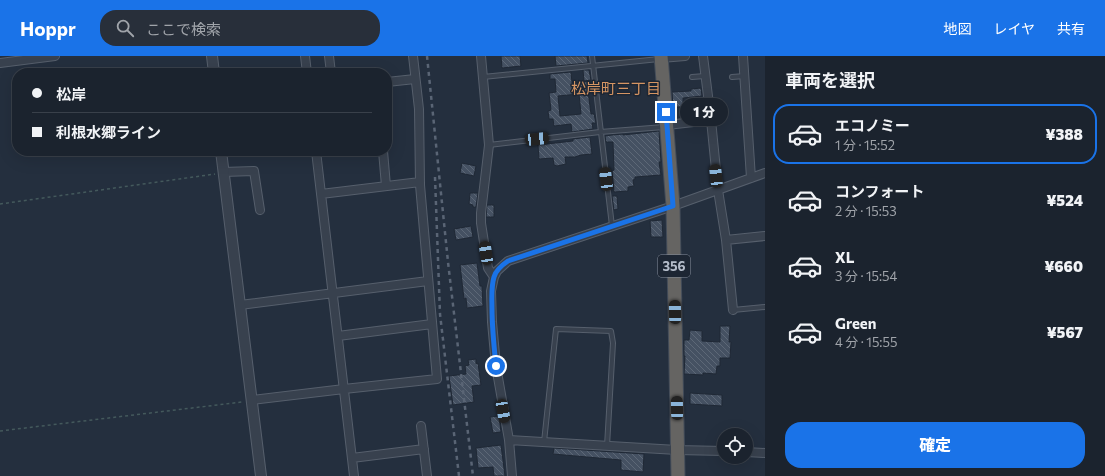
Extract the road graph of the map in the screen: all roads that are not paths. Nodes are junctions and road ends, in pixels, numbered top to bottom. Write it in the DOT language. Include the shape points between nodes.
graph roads {
  1 [pos="55,56"];
  2 [pos="212,56"];
  3 [pos="304,56"];
  4 [pos="329,56"];
  5 [pos="413,56"];
  6 [pos="481,56"];
  7 [pos="592,56"];
  8 [pos="685,56"];
  9 [pos="703,56"];
  10 [pos="743,56"];
  11 [pos="661,57"];
  12 [pos="0,63"];
  13 [pos="593,65"];
  14 [pos="213,68"];
  15 [pos="305,68"];
  16 [pos="330,68"];
  17 [pos="483,76"];
  18 [pos="705,76"];
  19 [pos="745,76"];
  20 [pos="692,77"];
  21 [pos="732,77"];
  22 [pos="415,78"];
  23 [pos="392,81"];
  24 [pos="721,112"];
  25 [pos="710,116"];
  26 [pos="667,126"];
  27 [pos="600,132"];
  28 [pos="490,145"];
  29 [pos="221,156"];
  30 [pos="317,156"];
  31 [pos="383,156"];
  32 [pos="223,172"];
  33 [pos="765,173"];
  34 [pos="751,178"];
  35 [pos="420,182"];
  36 [pos="386,186"];
  37 [pos="718,190"];
  38 [pos="321,194"];
  39 [pos="673,206"];
  40 [pos="260,210"];
  41 [pos="612,227"];
  42 [pos="765,236"];
  43 [pos="726,240"];
  44 [pos="494,277"];
  45 [pos="428,281"];
  46 [pos="333,294"];
  47 [pos="240,305"];
  48 [pos="765,307"];
  49 [pos="732,310"];
  50 [pos="432,324"];
  51 [pos="338,336"];
  52 [pos="344,389"];
  53 [pos="252,400"];
  54 [pos="421,426"];
  55 [pos="509,440"];
  56 [pos="544,442"];
  57 [pos="607,446"];
  58 [pos="424,449"];
  59 [pos="678,450"];
  60 [pos="717,451"];
  61 [pos="753,452"];
  62 [pos="765,453"];
  63 [pos="352,458"];
  64 [pos="261,476"];
  65 [pos="354,476"];
  66 [pos="427,476"];
  67 [pos="512,476"];
  68 [pos="678,476"];
  1 -- 12 [label="street"];
  2 -- 14 [label="street"];
  3 -- 15 [label="street"];
  4 -- 16 [label="street"];
  5 -- 22 [label="street"];
  6 -- 17 [label="street"];
  7 -- 13 [label="lane"];
  8 -- 11 [label="street"];
  9 -- 18 [label="street"];
  10 -- 19 [label="street"];
  11 -- 13 [label="lane"];
  11 -- 26 [label="highway, 356"];
  13 -- 17 [label="lane"];
  13 -- 27 [label="lane"];
  17 -- 28 [label="street"];
  18 -- 20 [label="lane"];
  18 -- 25 [label="street"];
  19 -- 21 [label="lane"];
  19 -- 34 [label="street"];
  22 -- 23 [label="street"];
  22 -- 35 [label="street" via="419,109"];
  24 -- 25 [label="lane"];
  25 -- 26 [label="street"];
  25 -- 37 [label="street"];
  26 -- 27 [label="lane"];
  26 -- 39 [label="highway, 356"];
  27 -- 28 [label="lane"];
  27 -- 41 [label="lane"];
  28 -- 44 [label="street" via="481,223 488,268"];
  29 -- 32 [label="street"];
  30 -- 38 [label="street"];
  31 -- 36 [label="street"];
  32 -- 40 [label="street" via="254,171"];
  32 -- 47 [label="street"];
  33 -- 34 [label="street"];
  34 -- 37 [label="street"];
  35 -- 36 [label="street"];
  35 -- 45 [label="street"];
  36 -- 38 [label="street"];
  37 -- 39 [label="street"];
  37 -- 43 [label="street"];
  38 -- 46 [label="street"];
  39 -- 41 [label="street"];
  39 -- 59 [label="highway, 356"];
  41 -- 44 [label="street" via="508,261"];
  42 -- 43 [label="street"];
  43 -- 49 [label="street"];
  44 -- 55 [label="street" via="491,291 496,366"];
  45 -- 46 [label="street"];
  45 -- 50 [label="street"];
  46 -- 47 [label="street"];
  46 -- 51 [label="street"];
  47 -- 53 [label="street"];
  48 -- 49 [label="lane"];
  50 -- 51 [label="street"];
  50 -- 52 [label="street" via="437,379"];
  51 -- 52 [label="street"];
  52 -- 53 [label="street"];
  52 -- 63 [label="street"];
  53 -- 64 [label="street"];
  54 -- 58 [label="street"];
  55 -- 56 [label="street"];
  55 -- 67 [label="street"];
  56 -- 57 [label="street"];
  56 -- 57 [label="lane" via="556,329 610,331 614,343"];
  57 -- 59 [label="street"];
  58 -- 63 [label="street"];
  58 -- 66 [label="street"];
  59 -- 60 [label="street"];
  59 -- 68 [label="highway, 356"];
  61 -- 62 [label="street"];
  63 -- 65 [label="street"];
}
